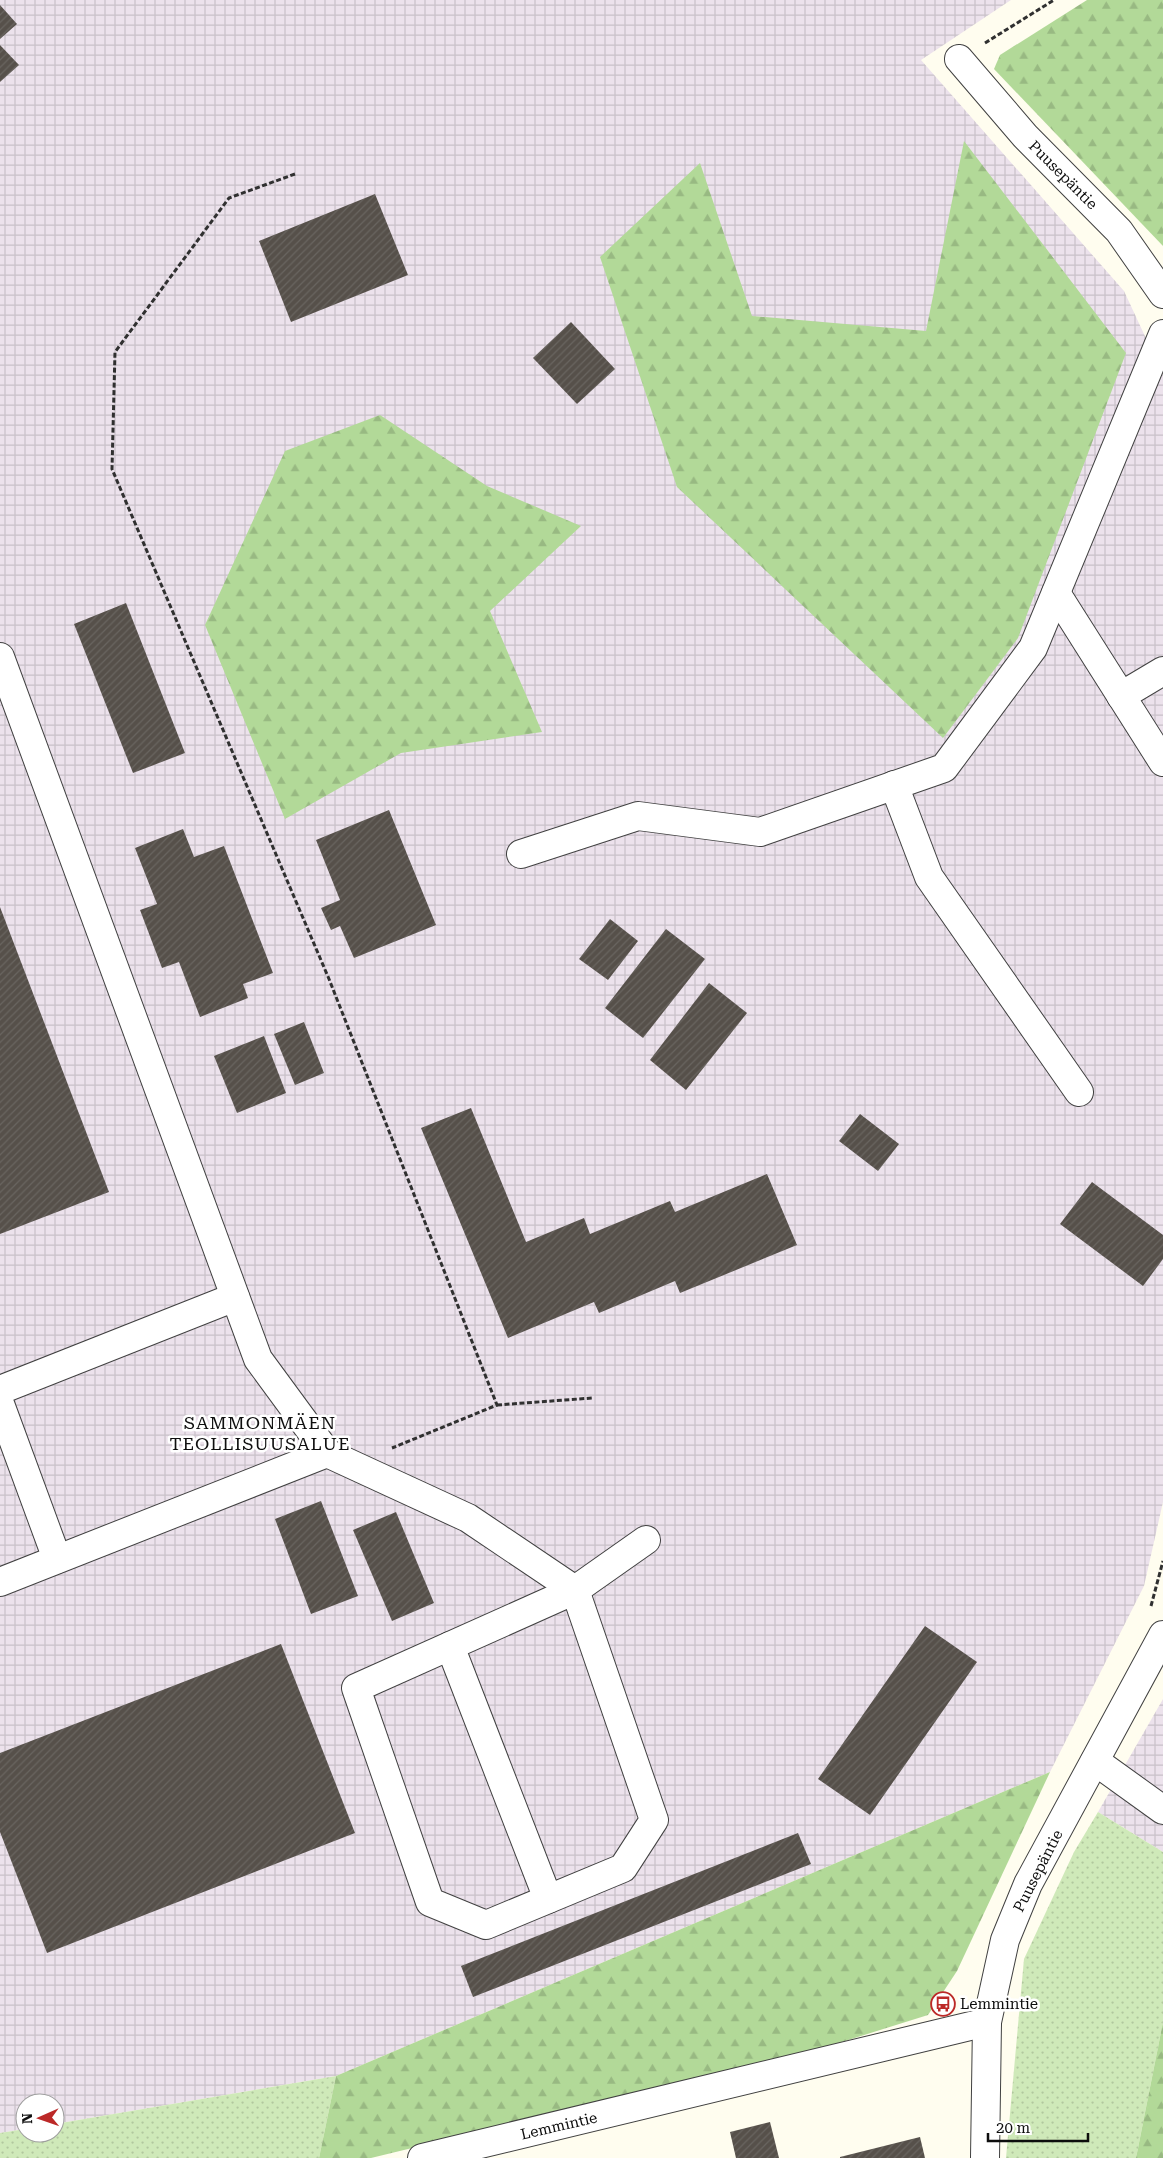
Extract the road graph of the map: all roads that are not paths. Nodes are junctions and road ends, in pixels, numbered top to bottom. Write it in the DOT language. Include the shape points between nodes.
graph roads {
  1 [pos="959,58"];
  2 [pos="1163,294"];
  3 [pos="1163,334"];
  4 [pos="1056,593"];
  5 [pos="0,657"];
  6 [pos="1163,671"];
  7 [pos="1121,696"];
  8 [pos="1163,762"];
  9 [pos="894,785"];
  10 [pos="521,854"];
  11 [pos="1079,1092"];
  12 [pos="235,1297"];
  13 [pos="0,1390"];
  14 [pos="0,1404"];
  15 [pos="326,1454"];
  16 [pos="646,1540"];
  17 [pos="57,1559"];
  18 [pos="0,1582"];
  19 [pos="575,1590"];
  20 [pos="1163,1635"];
  21 [pos="450,1646"];
  22 [pos="1095,1761"];
  23 [pos="1163,1810"];
  24 [pos="548,1899"];
  25 [pos="987,2022"];
  26 [pos="422,2158"];
  27 [pos="985,2158"];
  1 -- 2 [label="street, Puusepäntie" via="1025,136 1119,231"];
  3 -- 4 [label="street"];
  4 -- 7 [label="street"];
  4 -- 9 [label="street" via="1034,648 944,768"];
  5 -- 12 [label="street"];
  6 -- 7 [label="street"];
  7 -- 8 [label="street"];
  9 -- 10 [label="street" via="760,832 638,816"];
  9 -- 11 [label="street" via="929,877"];
  12 -- 13 [label="street"];
  12 -- 15 [label="street" via="258,1359"];
  14 -- 17 [label="street"];
  15 -- 17 [label="street"];
  15 -- 19 [label="street" via="468,1518"];
  16 -- 19 [label="street"];
  17 -- 18 [label="street"];
  19 -- 21 [label="street"];
  19 -- 24 [label="street" via="654,1820 623,1868"];
  20 -- 22 [label="street, Puusepäntie"];
  21 -- 24 [label="street"];
  21 -- 24 [label="street" via="356,1688 430,1902 486,1925"];
  22 -- 23 [label="street"];
  22 -- 25 [label="street, Puusepäntie" via="1028,1884 1005,1940"];
  25 -- 26 [label="street, Lemmintie"];
  25 -- 27 [label="street, Puusepäntie"];
}
